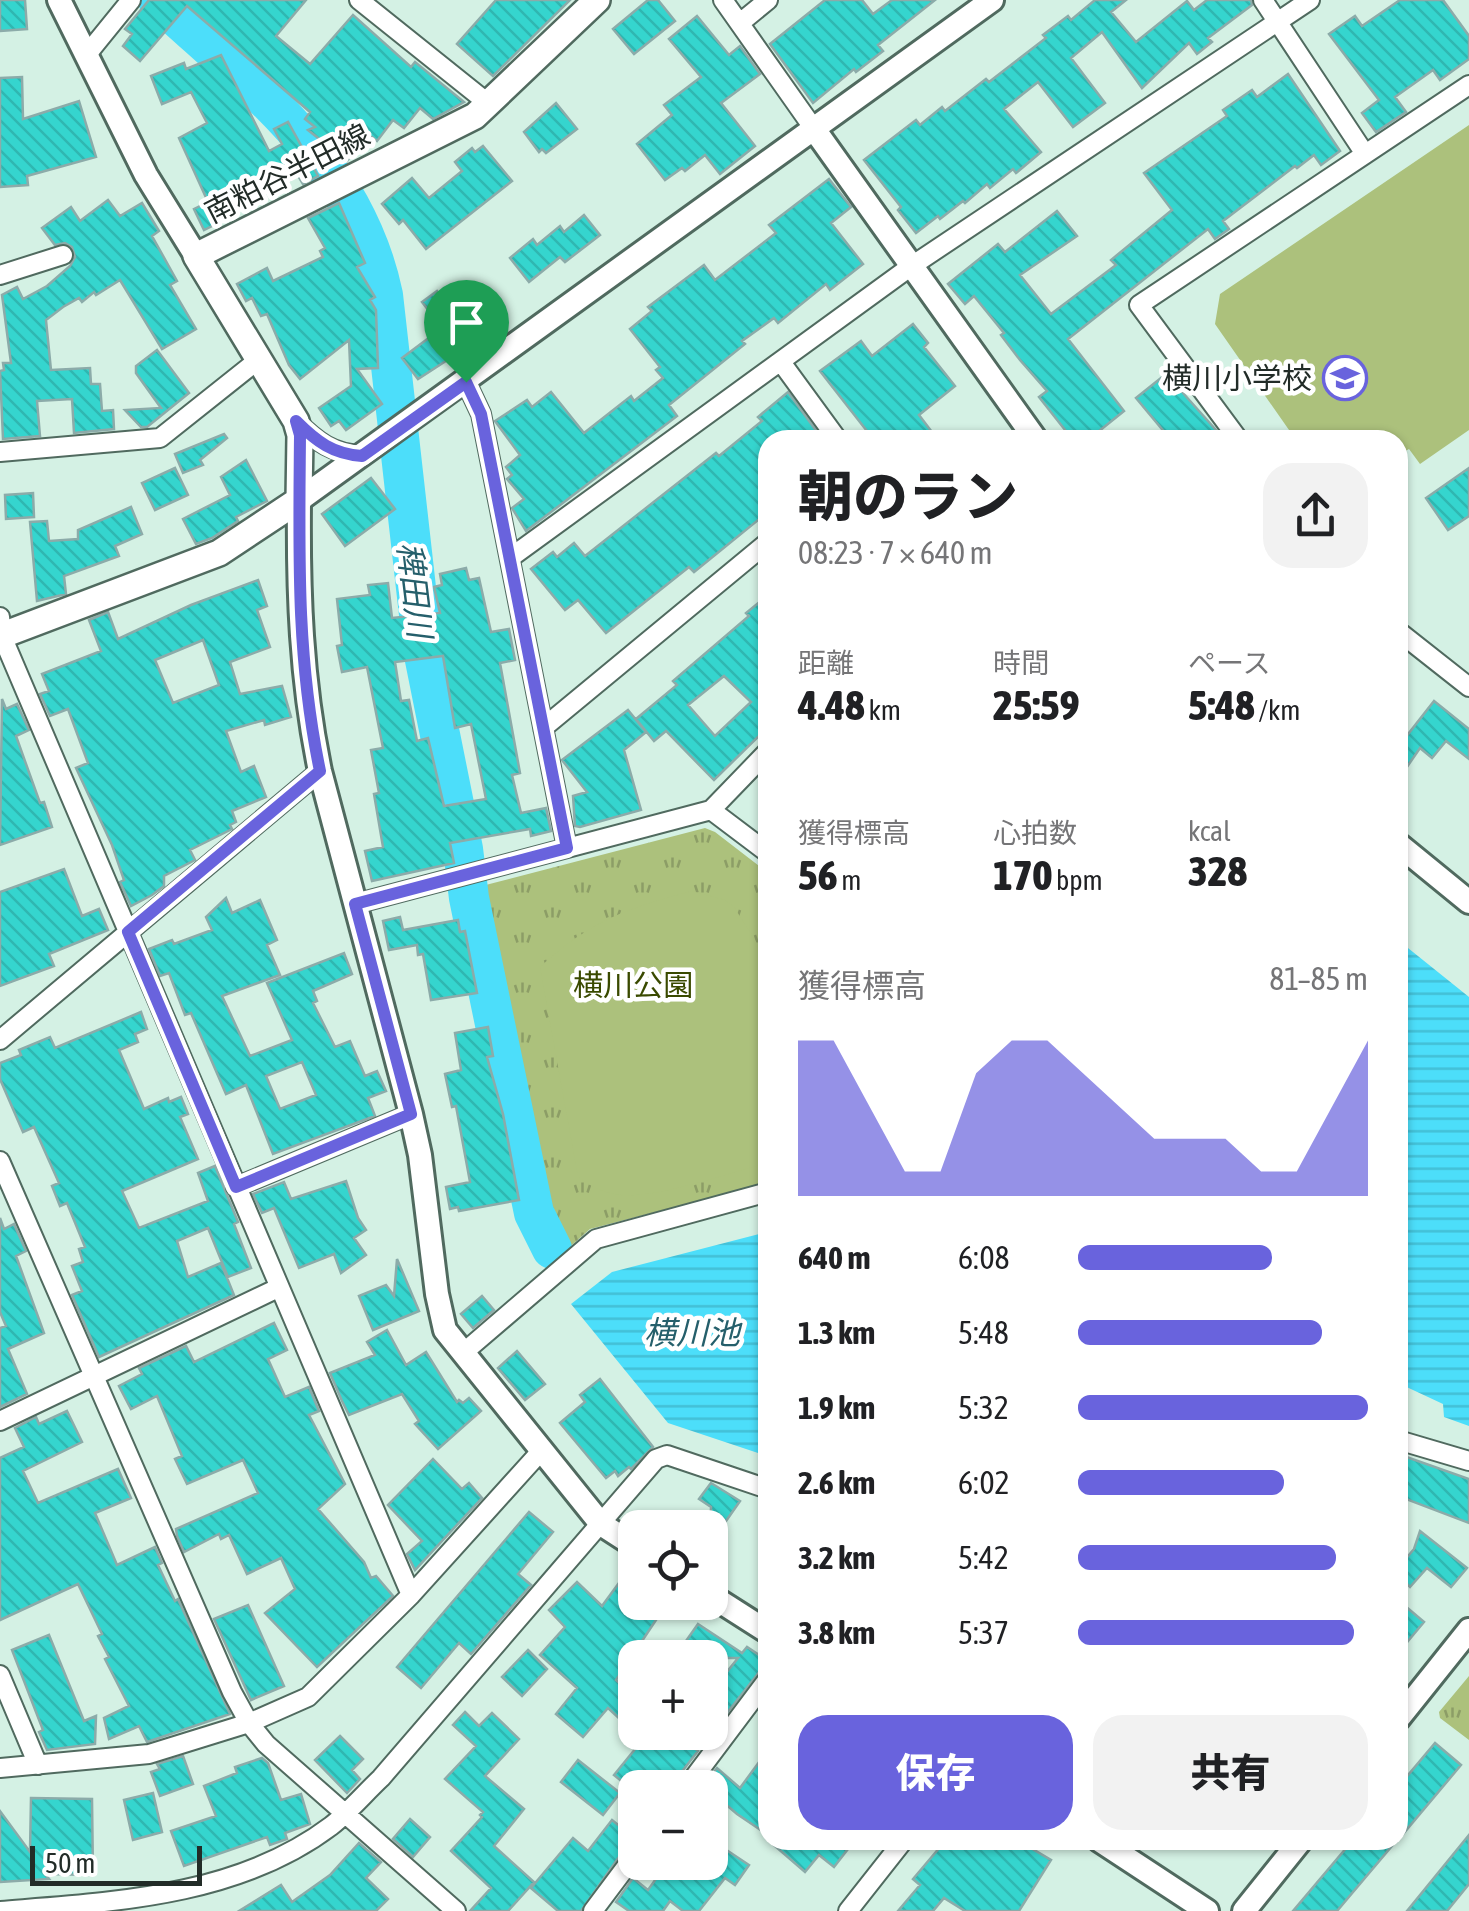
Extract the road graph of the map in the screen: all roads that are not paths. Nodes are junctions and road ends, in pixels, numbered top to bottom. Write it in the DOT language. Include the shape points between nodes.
graph roads {
  1 [pos="59,0"];
  2 [pos="131,0"];
  3 [pos="359,0"];
  4 [pos="597,0"];
  5 [pos="723,0"];
  6 [pos="768,0"];
  7 [pos="992,0"];
  8 [pos="1263,0"];
  9 [pos="1310,0"];
  10 [pos="1278,22"];
  11 [pos="740,23"];
  12 [pos="88,54"];
  13 [pos="1469,85"];
  14 [pos="488,104"];
  15 [pos="814,129"];
  16 [pos="1365,154"];
  17 [pos="63,255"];
  18 [pos="196,256"];
  19 [pos="910,268"];
  20 [pos="0,275"];
  21 [pos="258,360"];
  22 [pos="781,362"];
  23 [pos="466,382"];
  24 [pos="296,421"];
  25 [pos="831,430"];
  26 [pos="1029,430"];
  27 [pos="1231,430"];
  28 [pos="0,452"];
  29 [pos="362,456"];
  30 [pos="300,500"];
  31 [pos="758,550"];
  32 [pos="510,558"];
  33 [pos="0,630"];
  34 [pos="1408,639"];
  35 [pos="1469,687"];
  36 [pos="543,728"];
  37 [pos="758,761"];
  38 [pos="320,771"];
  39 [pos="711,810"];
  40 [pos="758,845"];
  41 [pos="567,848"];
  42 [pos="1408,852"];
  43 [pos="1469,902"];
  44 [pos="355,904"];
  45 [pos="128,932"];
  46 [pos="0,1040"];
  47 [pos="411,1114"];
  48 [pos="0,1160"];
  49 [pos="236,1187"];
  50 [pos="758,1195"];
  51 [pos="278,1288"];
  52 [pos="464,1353"];
  53 [pos="93,1377"];
  54 [pos="0,1421"];
  55 [pos="1408,1443"];
  56 [pos="542,1450"];
  57 [pos="1469,1461"];
  58 [pos="758,1486"];
  59 [pos="601,1524"];
  60 [pos="618,1535"];
  61 [pos="410,1595"];
  62 [pos="728,1606"];
  63 [pos="758,1626"];
  64 [pos="1469,1630"];
  65 [pos="0,1675"];
  66 [pos="758,1692"];
  67 [pos="1408,1706"];
  68 [pos="249,1723"];
  69 [pos="38,1765"];
  70 [pos="0,1768"];
  71 [pos="700,1770"];
  72 [pos="343,1815"];
  73 [pos="896,1850"];
  74 [pos="1127,1850"];
  75 [pos="1293,1850"];
  76 [pos="618,1877"];
  77 [pos="0,1911"];
  78 [pos="456,1911"];
  79 [pos="592,1911"];
  80 [pos="848,1911"];
  81 [pos="1208,1911"];
  82 [pos="1244,1911"];
  1 -- 12 [label="street"];
  2 -- 12 [label="street"];
  3 -- 14 [label="street"];
  4 -- 14 [label="main road, 南粕谷半田線"];
  5 -- 11 [label="street"];
  6 -- 11 [label="street"];
  7 -- 15 [label="street"];
  8 -- 10 [label="street"];
  9 -- 10 [label="street"];
  10 -- 16 [label="street"];
  10 -- 19 [label="street"];
  11 -- 15 [label="street"];
  12 -- 18 [label="street" via="146,175"];
  13 -- 16 [label="street"];
  14 -- 18 [label="main road, 南粕谷半田線"];
  15 -- 19 [label="street"];
  15 -- 23 [label="street"];
  16 -- 27 [label="street" via="1139,305"];
  17 -- 20 [label="street"];
  18 -- 21 [label="main road, 南粕谷半田線"];
  19 -- 22 [label="street"];
  19 -- 26 [label="street"];
  21 -- 24 [label="main road, 南粕谷半田線"];
  21 -- 28 [label="street" via="160,438"];
  22 -- 25 [label="street"];
  22 -- 32 [label="street"];
  23 -- 29 [label="street"];
  23 -- 32 [label="street" via="481,414"];
  24 -- 29 [label="street" via="326,448"];
  24 -- 30 [label="main road, 南粕谷半田線"];
  29 -- 30 [label="street"];
  30 -- 33 [label="main road" via="219,553"];
  30 -- 38 [label="street" via="300,638"];
  31 -- 36 [label="street"];
  32 -- 36 [label="street"];
  33 -- 45 [label="street"];
  34 -- 35 [label="street"];
  36 -- 41 [label="street"];
  37 -- 39 [label="street"];
  38 -- 44 [label="street"];
  38 -- 45 [label="street"];
  39 -- 40 [label="street"];
  39 -- 41 [label="street"];
  41 -- 44 [label="street"];
  42 -- 43 [label="street"];
  44 -- 47 [label="street"];
  45 -- 46 [label="street"];
  45 -- 49 [label="street"];
  47 -- 49 [label="street"];
  47 -- 52 [label="street" via="437,1294 446,1330"];
  48 -- 53 [label="street"];
  49 -- 51 [label="street"];
  50 -- 52 [label="street" via="596,1239"];
  51 -- 53 [label="street"];
  51 -- 61 [label="street"];
  52 -- 56 [label="street"];
  53 -- 54 [label="street"];
  53 -- 68 [label="street"];
  55 -- 57 [label="street"];
  56 -- 59 [label="street"];
  56 -- 61 [label="street"];
  58 -- 59 [label="street" via="667,1455 656,1459"];
  59 -- 60 [label="street"];
  59 -- 72 [label="street"];
  61 -- 68 [label="street" via="318,1690"];
  62 -- 63 [label="street"];
  64 -- 67 [label="street"];
  65 -- 69 [label="street"];
  66 -- 71 [label="street"];
  68 -- 69 [label="street" via="148,1754"];
  68 -- 72 [label="street"];
  69 -- 70 [label="street"];
  72 -- 77 [label="street" via="307,1842 204,1884 144,1899"];
  72 -- 78 [label="street"];
  73 -- 80 [label="street"];
  74 -- 81 [label="street"];
  75 -- 82 [label="street"];
  76 -- 79 [label="street"];
}
